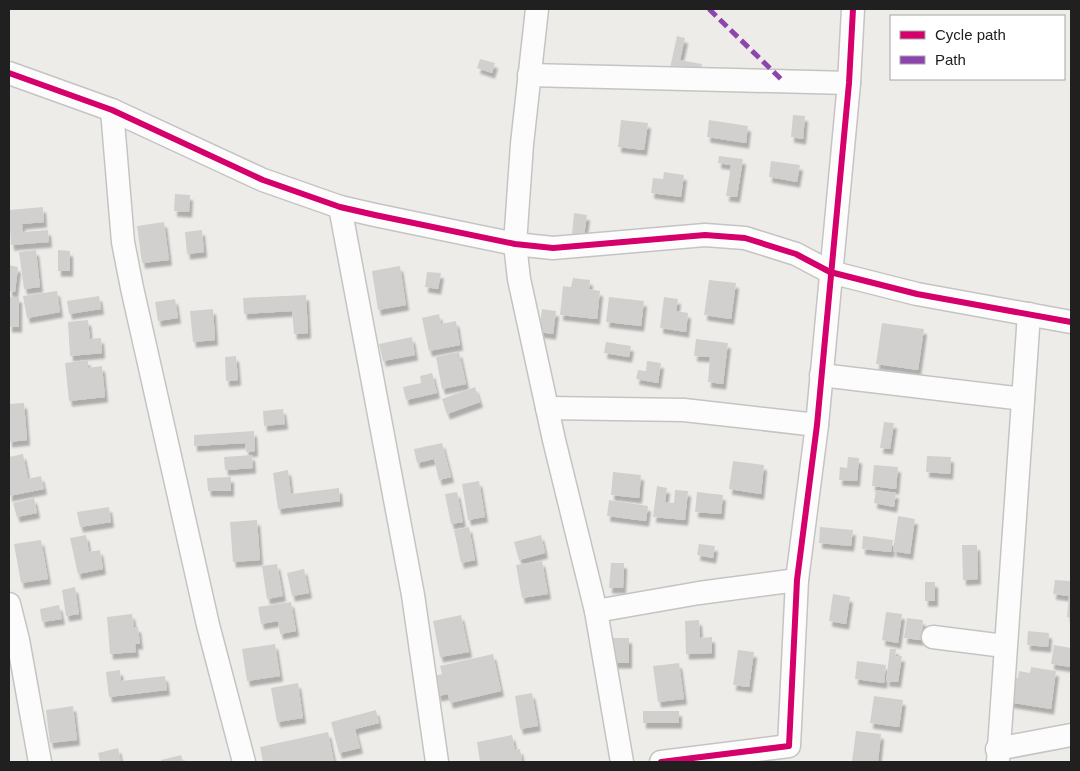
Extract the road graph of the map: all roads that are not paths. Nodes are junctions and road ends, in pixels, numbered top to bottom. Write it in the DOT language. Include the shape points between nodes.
graph roads {
  1 [pos="537,9"];
  2 [pos="853,9"];
  3 [pos="9,73"];
  4 [pos="529,75"];
  5 [pos="850,83"];
  6 [pos="112,110"];
  7 [pos="340,207"];
  8 [pos="515,244"];
  9 [pos="830,272"];
  10 [pos="1029,314"];
  11 [pos="1071,322"];
  12 [pos="821,375"];
  13 [pos="1023,399"];
  14 [pos="547,408"];
  15 [pos="817,425"];
  16 [pos="797,580"];
  17 [pos="9,604"];
  18 [pos="596,610"];
  19 [pos="933,637"];
  20 [pos="1004,646"];
  21 [pos="1071,735"];
  22 [pos="790,754"];
  23 [pos="998,756"];
  24 [pos="40,762"];
  25 [pos="244,762"];
  26 [pos="437,762"];
  27 [pos="622,762"];
  28 [pos="661,762"];
  1 -- 4 [label="street"];
  2 -- 5 [label="street"];
  3 -- 6 [label="street"];
  4 -- 5 [label="street"];
  4 -- 8 [label="street"];
  5 -- 9 [label="street"];
  6 -- 7 [label="street" via="263,180"];
  6 -- 25 [label="street" via="123,242 132,288 208,625"];
  7 -- 8 [label="street"];
  7 -- 26 [label="street" via="413,595"];
  8 -- 9 [label="street" via="578,247 725,235 774,246"];
  8 -- 14 [label="street"];
  9 -- 10 [label="street" via="917,294"];
  9 -- 12 [label="street"];
  10 -- 11 [label="street"];
  10 -- 13 [label="street"];
  12 -- 13 [label="street"];
  12 -- 15 [label="street"];
  13 -- 20 [label="street"];
  14 -- 15 [label="street" via="684,410"];
  14 -- 18 [label="street"];
  15 -- 16 [label="street"];
  16 -- 18 [label="street"];
  16 -- 22 [label="street"];
  17 -- 24 [label="street"];
  18 -- 27 [label="street"];
  19 -- 20 [label="street"];
  20 -- 23 [label="street"];
  21 -- 23 [label="street"];
  22 -- 28 [label="street"];
}
